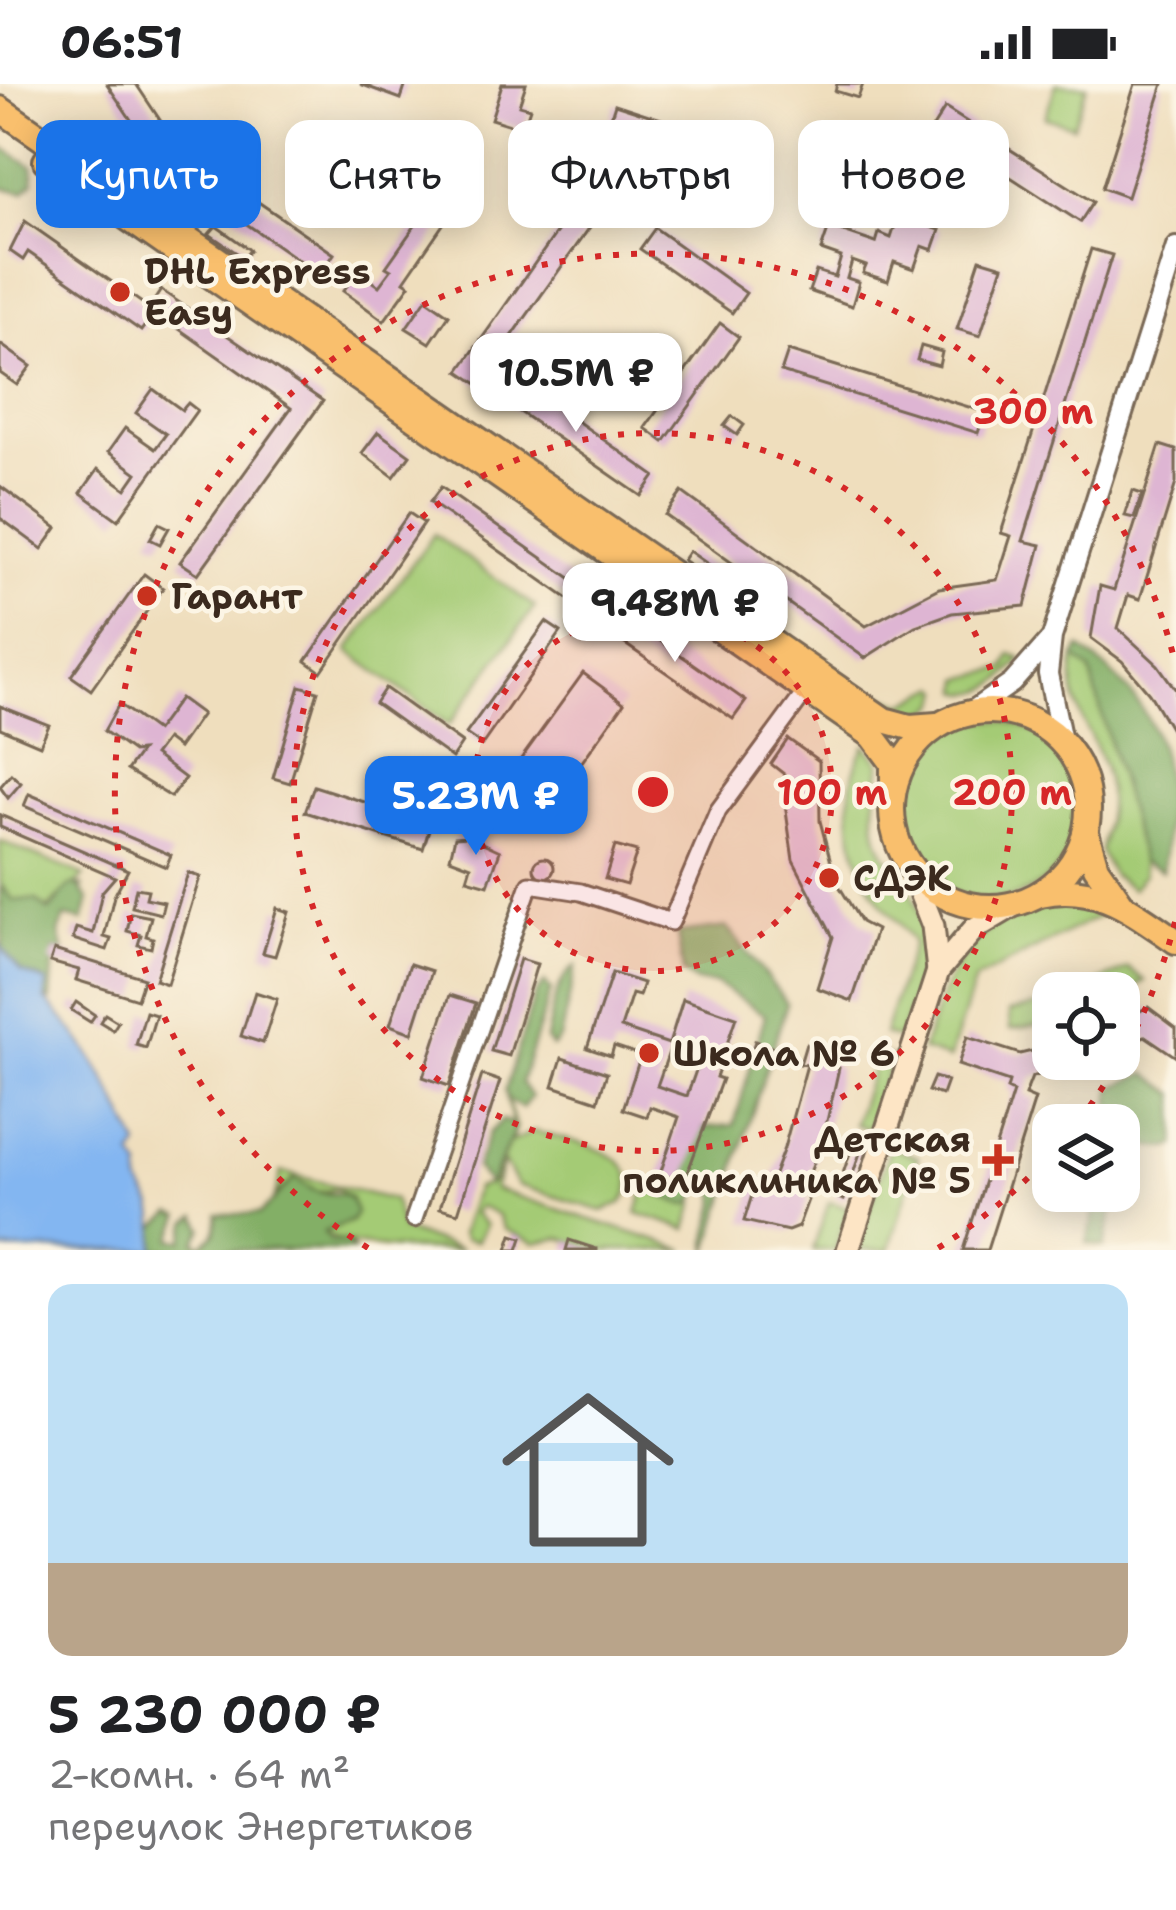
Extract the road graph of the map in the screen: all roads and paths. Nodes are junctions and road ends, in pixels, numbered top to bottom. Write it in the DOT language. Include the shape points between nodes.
graph roads {
  1 [pos="0,109"];
  2 [pos="0,129"];
  3 [pos="1176,248"];
  4 [pos="361,370"];
  5 [pos="1052,637"];
  6 [pos="813,682"];
  7 [pos="969,712"];
  8 [pos="938,725"];
  9 [pos="1062,741"];
  10 [pos="893,793"];
  11 [pos="1086,829"];
  12 [pos="909,865"];
  13 [pos="1028,899"];
  14 [pos="1121,904"];
  15 [pos="1176,941"];
  16 [pos="938,971"];
  17 [pos="414,1219"];
  18 [pos="848,1250"];
  1 -- 4 [label="main road"];
  2 -- 4 [label="main road"];
  3 -- 5 [label="street"];
  4 -- 6 [label="main road"];
  5 -- 7 [label="street" via="1012,683"];
  5 -- 9 [label="street" via="1048,674"];
  6 -- 8 [label="main road" via="889,722"];
  6 -- 10 [label="main road" via="885,747"];
  6 -- 17 [label="street" via="718,811 671,922 530,884"];
  7 -- 8 [label="main road"];
  7 -- 9 [label="main road" via="1022,716"];
  8 -- 10 [label="main road" via="906,758"];
  9 -- 11 [label="main road" via="1085,785"];
  10 -- 12 [label="main road" via="894,832"];
  11 -- 13 [label="main road" via="1067,869"];
  11 -- 14 [label="main road" via="1096,867"];
  12 -- 13 [label="main road" via="959,902 988,907"];
  12 -- 16 [label="main road" via="933,926"];
  13 -- 14 [label="main road" via="1073,888"];
  13 -- 16 [label="main road" via="974,929"];
  14 -- 15 [label="main road"];
  16 -- 18 [label="main road"];
}
